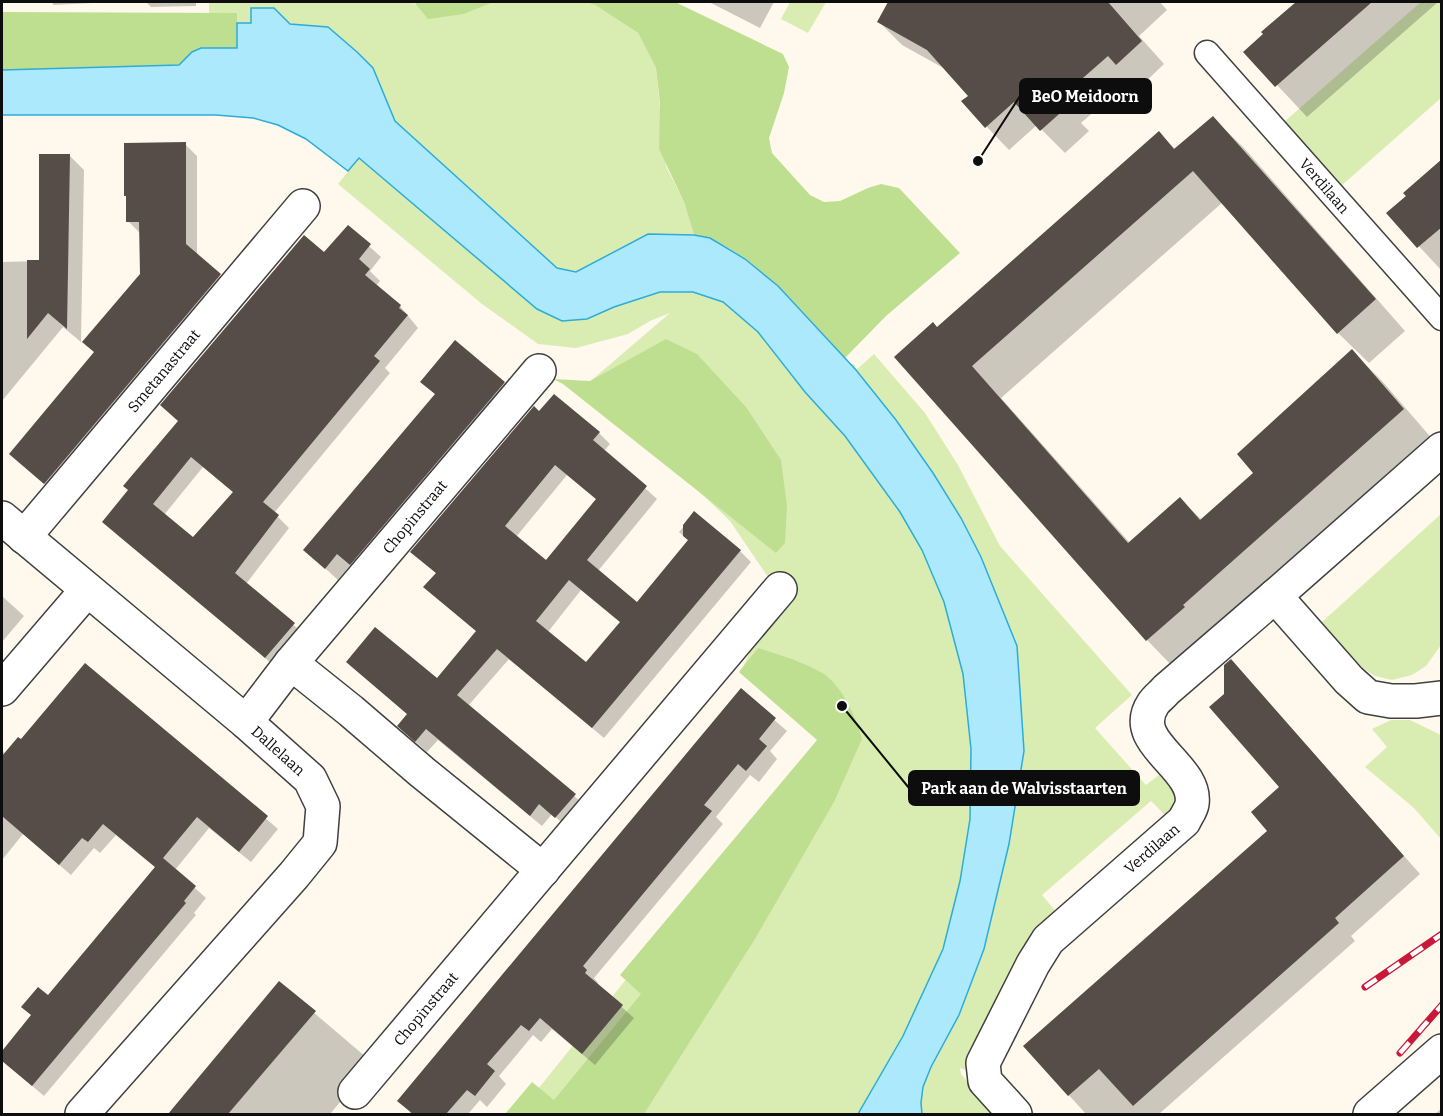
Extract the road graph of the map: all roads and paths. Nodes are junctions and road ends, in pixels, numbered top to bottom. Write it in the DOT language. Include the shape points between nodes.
graph roads {
  1 [pos="1207,53"];
  2 [pos="303,206"];
  3 [pos="1442,318"];
  4 [pos="539,371"];
  5 [pos="1442,448"];
  6 [pos="13,527"];
  7 [pos="780,589"];
  8 [pos="87,590"];
  9 [pos="1275,596"];
  10 [pos="291,663"];
  11 [pos="2,689"];
  12 [pos="1442,698"];
  13 [pos="246,722"];
  14 [pos="543,870"];
  15 [pos="1442,1051"];
  16 [pos="355,1092"];
  17 [pos="82,1114"];
  18 [pos="1015,1114"];
  19 [pos="1370,1114"];
  1 -- 3 [label="street, Verdilaan"];
  2 -- 6 [label="street, Smetanastraat"];
  4 -- 10 [label="street, Chopinstraat"];
  5 -- 9 [label="street, Verdilaan"];
  6 -- 8 [label="street, Dallelaan"];
  7 -- 14 [label="street, Chopinstraat"];
  8 -- 11 [label="street"];
  8 -- 13 [label="street, Dallelaan"];
  9 -- 12 [label="street" via="1368,697 1390,701"];
  9 -- 18 [label="street, Verdilaan" via="1152,705 1147,723 1153,740 1188,781 1192,804 1184,821 1048,940 1033,964 983,1063 985,1081"];
  10 -- 13 [label="street, Chopinstraat"];
  10 -- 14 [label="street"];
  13 -- 17 [label="street, Dallelaan" via="310,779 323,806 320,843"];
  14 -- 16 [label="street, Chopinstraat"];
  15 -- 19 [label="street"];
}
